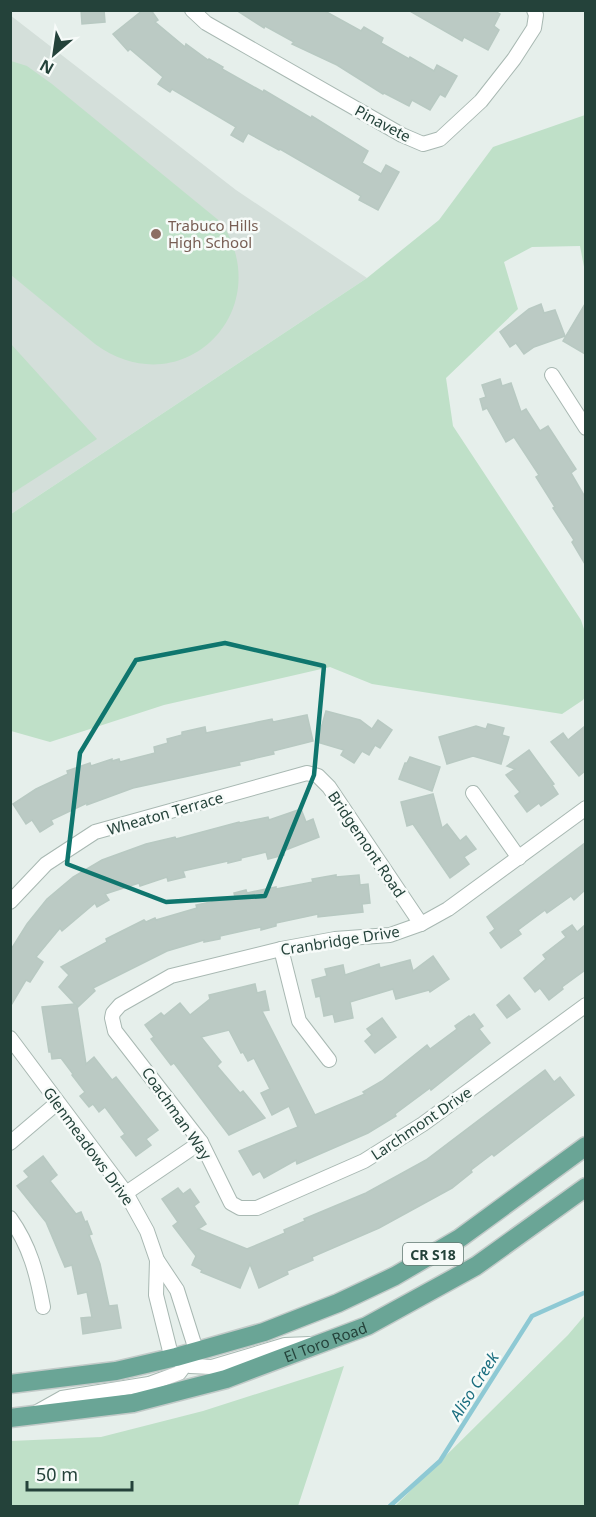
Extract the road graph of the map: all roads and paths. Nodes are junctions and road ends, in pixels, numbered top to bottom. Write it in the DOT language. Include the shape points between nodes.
graph roads {
  1 [pos="192,10"];
  2 [pos="535,13"];
  3 [pos="552,375"];
  4 [pos="585,428"];
  5 [pos="307,773"];
  6 [pos="473,793"];
  7 [pos="585,808"];
  8 [pos="519,858"];
  9 [pos="10,902"];
  10 [pos="421,924"];
  11 [pos="280,949"];
  12 [pos="585,1005"];
  13 [pos="112,1018"];
  14 [pos="10,1038"];
  15 [pos="329,1060"];
  16 [pos="57,1103"];
  17 [pos="201,1142"];
  18 [pos="10,1143"];
  19 [pos="585,1146"];
  20 [pos="585,1187"];
  21 [pos="126,1193"];
  22 [pos="240,1208"];
  23 [pos="10,1218"];
  24 [pos="158,1260"];
  25 [pos="43,1306"];
  26 [pos="321,1344"];
  27 [pos="186,1357"];
  28 [pos="10,1384"];
  29 [pos="30,1416"];
  30 [pos="10,1418"];
  1 -- 2 [label="street, Pinavete" via="206,23 423,144 440,139 481,101 534,28"];
  3 -- 4 [label="street"];
  5 -- 9 [label="street, Wheaton Terrace" via="95,832 46,864"];
  5 -- 10 [label="street, Bridgemont Road" via="318,776 329,787"];
  6 -- 8 [label="street"];
  7 -- 8 [label="street, Cranbridge Drive"];
  8 -- 10 [label="street, Cranbridge Drive"];
  10 -- 11 [label="street, Cranbridge Drive" via="390,935"];
  11 -- 13 [label="street, Cranbridge Drive" via="171,975 120,1005"];
  11 -- 15 [label="street" via="299,1021"];
  12 -- 22 [label="street, Larchmont Drive" via="423,1124 364,1161 257,1208"];
  13 -- 17 [label="street, Coachman Way" via="115,1031"];
  14 -- 16 [label="street, Glenmeadows Drive"];
  16 -- 18 [label="street"];
  16 -- 21 [label="street, Glenmeadows Drive"];
  17 -- 21 [label="street"];
  17 -- 22 [label="street, Coachman Way" via="231,1203"];
  19 -- 27 [label="main road, El Toro Road / CR S18" via="460,1238 394,1276 264,1332"];
  20 -- 26 [label="main road, El Toro Road" via="476,1266 367,1326"];
  21 -- 24 [label="street, Glenmeadows Drive"];
  23 -- 25 [label="street" via="36,1266"];
  24 -- 27 [label="street, Glenmeadows Drive" via="177,1290"];
  24 -- 27 [label="street, Glenmeadows Drive" via="156,1295 170,1351"];
  26 -- 27 [label="street" via="285,1345 212,1367 190,1366"];
  26 -- 29 [label="main road, El Toro Road" via="226,1379 143,1400"];
  27 -- 28 [label="main road, El Toro Road / CR S18" via="116,1371"];
  27 -- 29 [label="street, El Toro Road / CR S18" via="179,1373 149,1384 62,1398"];
  29 -- 30 [label="main road, El Toro Road / CR S18"];
}
